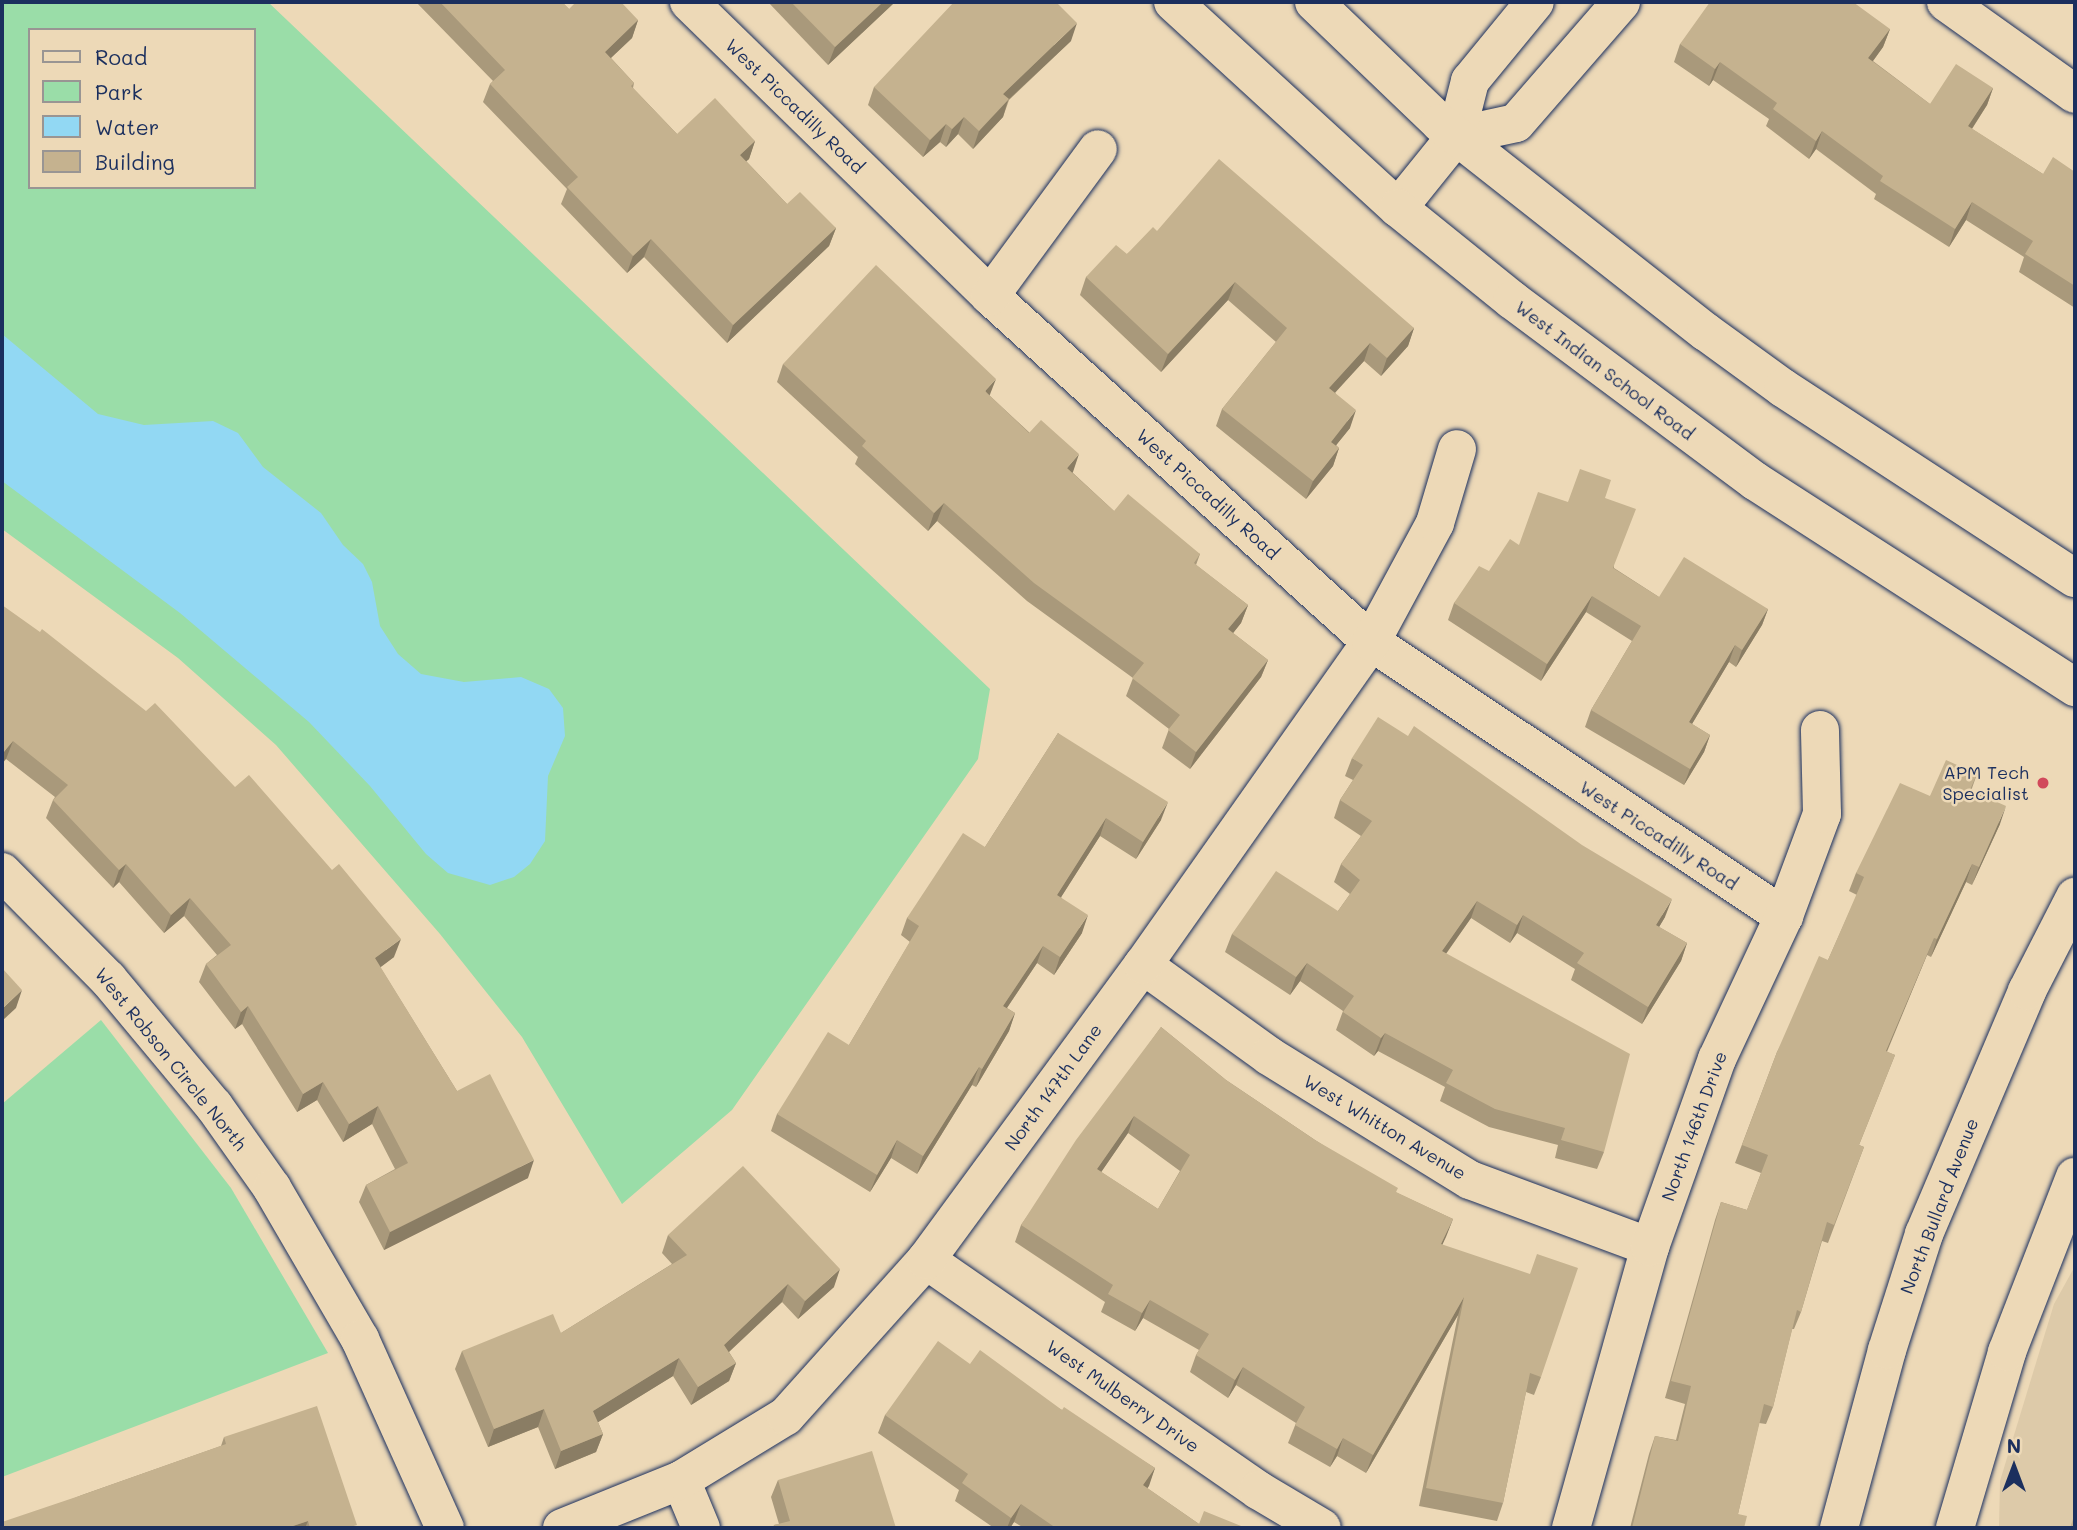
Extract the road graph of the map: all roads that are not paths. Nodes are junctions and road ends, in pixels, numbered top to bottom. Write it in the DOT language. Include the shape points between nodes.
graph roads {
  1 [pos="689,2"];
  2 [pos="1173,2"];
  3 [pos="1314,2"];
  4 [pos="1535,2"];
  5 [pos="1621,2"];
  6 [pos="1946,2"];
  7 [pos="2075,94"];
  8 [pos="1456,136"];
  9 [pos="1098,149"];
  10 [pos="1398,208"];
  11 [pos="990,296"];
  12 [pos="1457,449"];
  13 [pos="2075,578"];
  14 [pos="1371,642"];
  15 [pos="2075,687"];
  16 [pos="1820,730"];
  17 [pos="2,872"];
  18 [pos="2075,897"];
  19 [pos="1784,916"];
  20 [pos="1143,965"];
  21 [pos="2075,1177"];
  22 [pos="1650,1247"];
  23 [pos="926,1259"];
  24 [pos="681,1480"];
  25 [pos="445,1528"];
  26 [pos="562,1528"];
  27 [pos="701,1528"];
  28 [pos="1322,1528"];
  29 [pos="1571,1528"];
  30 [pos="1839,1528"];
  31 [pos="1955,1528"];
  1 -- 11 [label="street, West Piccadilly Road"];
  2 -- 10 [label="street, West Indian School Road"];
  3 -- 8 [label="street"];
  4 -- 8 [label="street" via="1470,81"];
  5 -- 8 [label="street" via="1516,123"];
  6 -- 7 [label="street"];
  8 -- 10 [label="street"];
  8 -- 13 [label="street" via="1783,388"];
  9 -- 11 [label="street"];
  10 -- 15 [label="street, West Indian School Road" via="1511,300 1755,481"];
  11 -- 14 [label="street, West Piccadilly Road"];
  12 -- 14 [label="street, North 147th Lane" via="1435,523"];
  14 -- 19 [label="street, West Piccadilly Road"];
  14 -- 20 [label="street, North 147th Lane"];
  16 -- 19 [label="street, North 146th Drive" via="1822,814"];
  17 -- 25 [label="street, West Robson Circle North" via="108,979 214,1106 272,1188 360,1339"];
  18 -- 30 [label="street, North Bullard Avenue" via="2027,991 1924,1234"];
  19 -- 22 [label="street, North 146th Drive" via="1717,1059"];
  20 -- 22 [label="street, West Whitton Avenue" via="1269,1056 1470,1180"];
  20 -- 23 [label="street, North 147th Lane"];
  21 -- 31 [label="street" via="2007,1352"];
  22 -- 29 [label="street, North 146th Drive"];
  23 -- 24 [label="street, North 147th Lane" via="786,1416"];
  23 -- 28 [label="street, West Mulberry Drive" via="1258,1490"];
  24 -- 26 [label="street, North 147th Lane"];
  24 -- 27 [label="street"];
}
